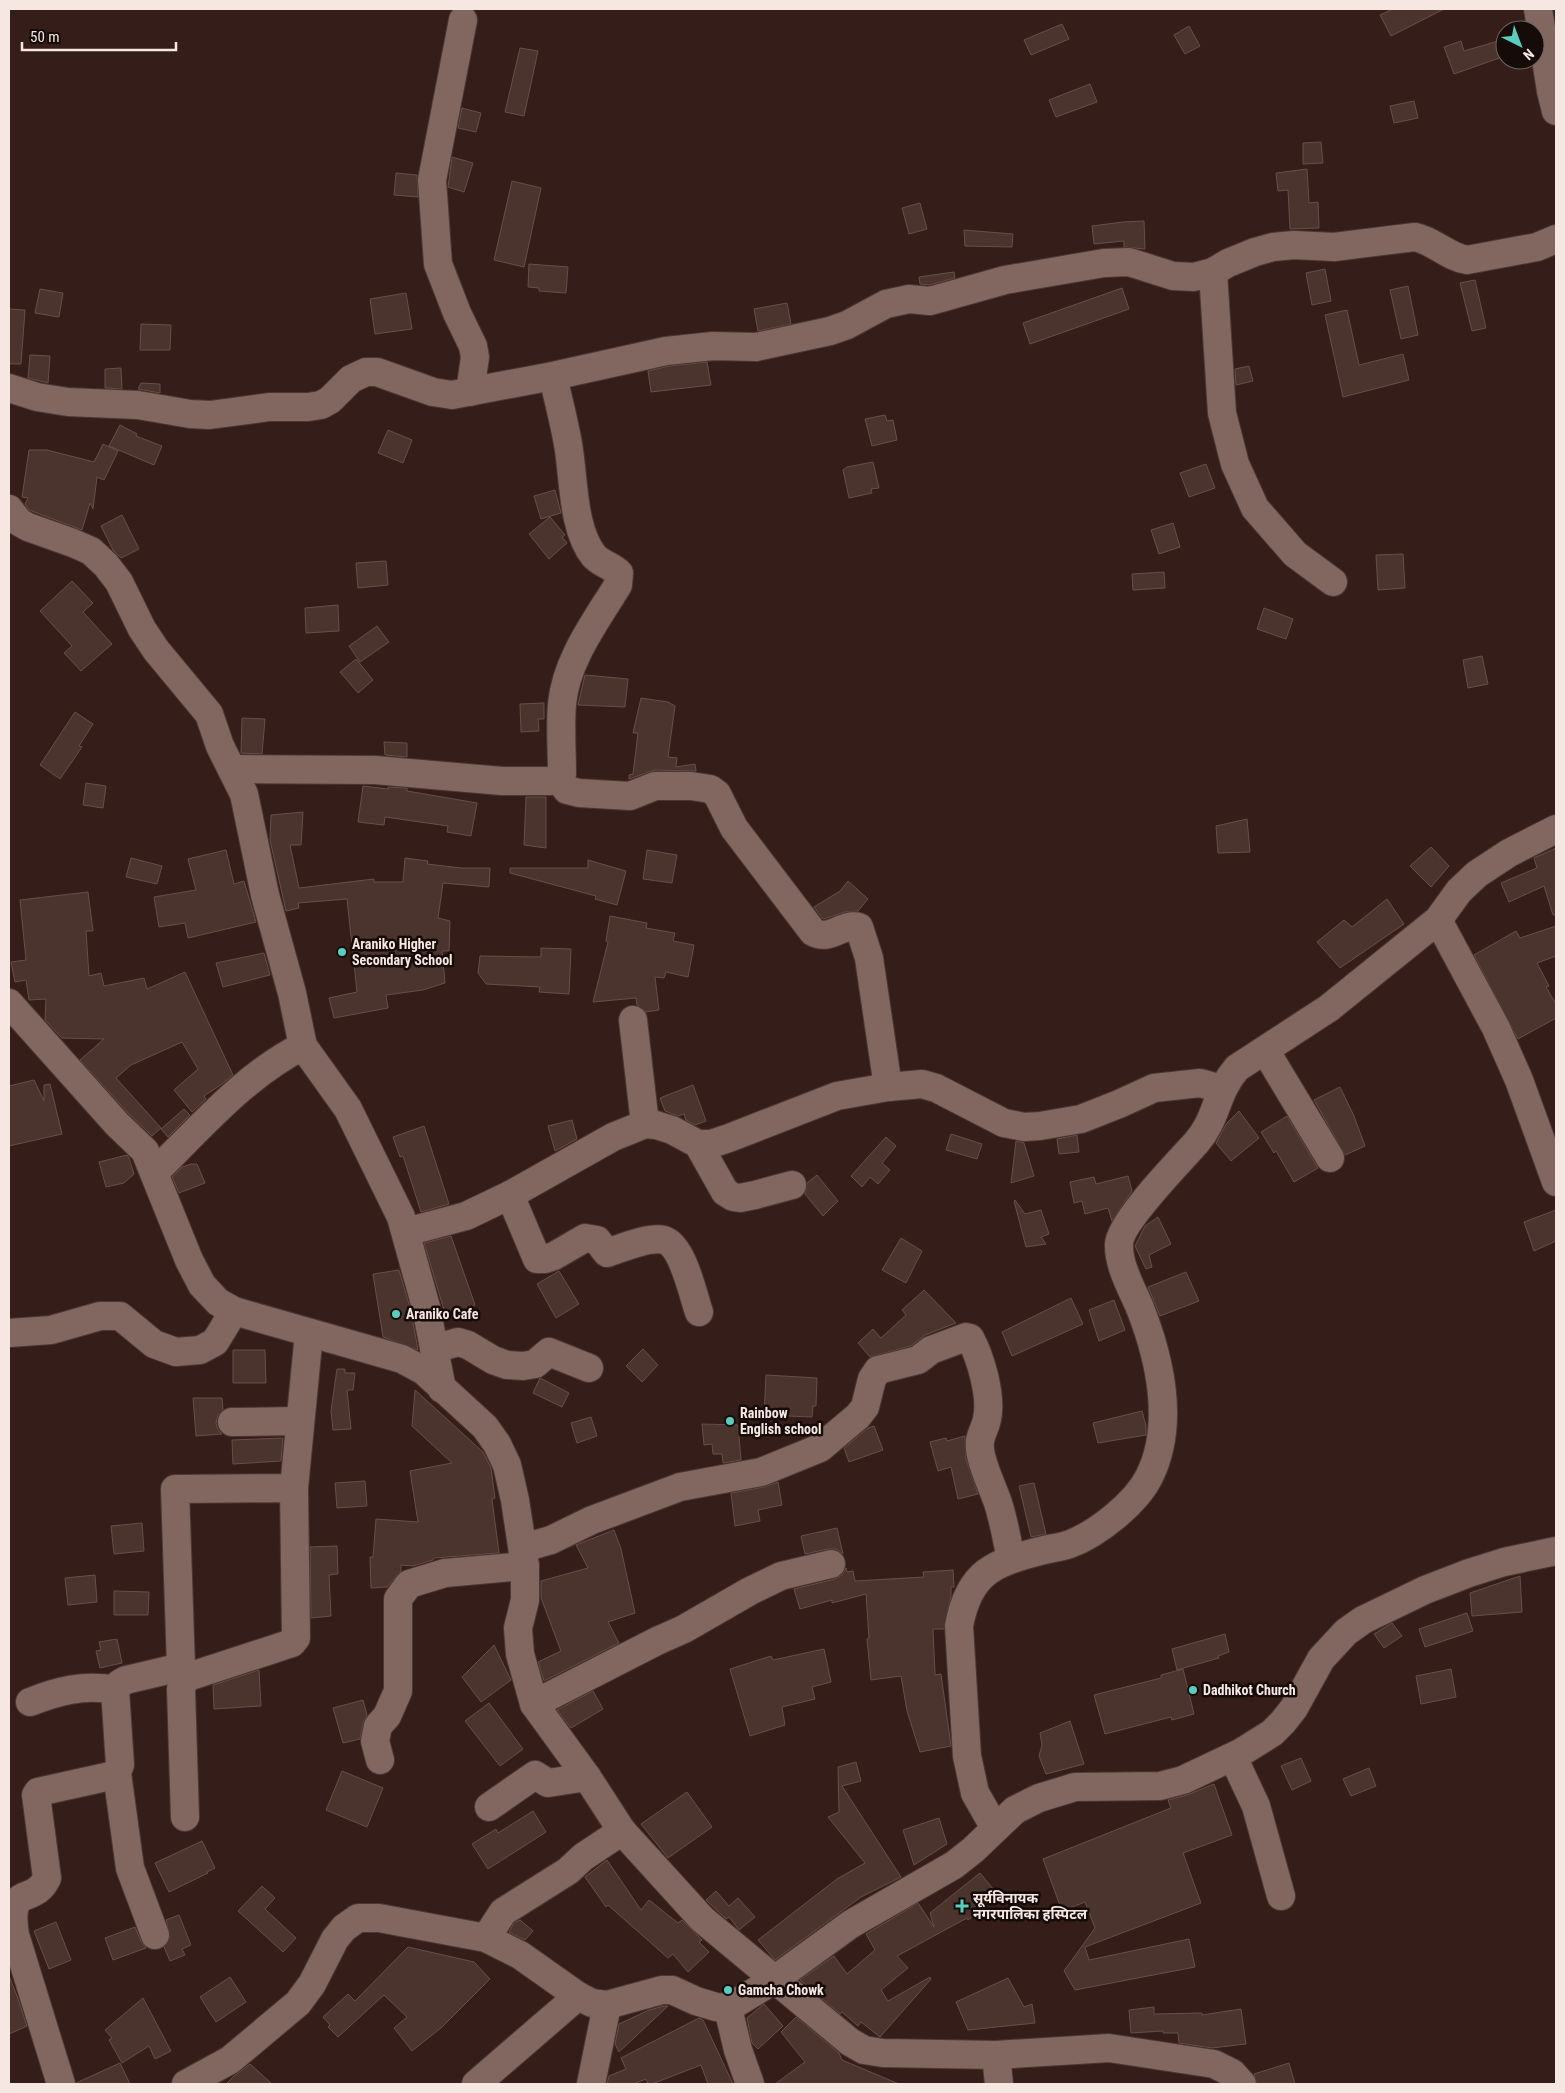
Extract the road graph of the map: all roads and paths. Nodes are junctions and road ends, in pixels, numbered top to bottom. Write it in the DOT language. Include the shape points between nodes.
graph roads {
  1 [pos="1538,9"];
  2 [pos="463,20"];
  3 [pos="1556,112"];
  4 [pos="1556,239"];
  5 [pos="1213,272"];
  6 [pos="553,376"];
  7 [pos="9,388"];
  8 [pos="470,392"];
  9 [pos="9,509"];
  10 [pos="1333,582"];
  11 [pos="232,769"];
  12 [pos="558,778"];
  13 [pos="1556,829"];
  14 [pos="1438,920"];
  15 [pos="9,1003"];
  16 [pos="633,1020"];
  17 [pos="303,1046"];
  18 [pos="1265,1050"];
  19 [pos="888,1087"];
  20 [pos="1222,1089"];
  21 [pos="645,1124"];
  22 [pos="698,1144"];
  23 [pos="1330,1158"];
  24 [pos="155,1172"];
  25 [pos="1556,1182"];
  26 [pos="792,1185"];
  27 [pos="510,1195"];
  28 [pos="406,1232"];
  29 [pos="234,1311"];
  30 [pos="699,1312"];
  31 [pos="9,1333"];
  32 [pos="309,1333"];
  33 [pos="434,1349"];
  34 [pos="589,1368"];
  35 [pos="442,1389"];
  36 [pos="300,1421"];
  37 [pos="232,1422"];
  38 [pos="294,1488"];
  39 [pos="1556,1551"];
  40 [pos="524,1557"];
  41 [pos="1010,1559"];
  42 [pos="831,1564"];
  43 [pos="184,1670"];
  44 [pos="115,1690"];
  45 [pos="30,1702"];
  46 [pos="534,1704"];
  47 [pos="1233,1757"];
  48 [pos="380,1760"];
  49 [pos="117,1773"];
  50 [pos="587,1777"];
  51 [pos="489,1807"];
  52 [pos="185,1817"];
  53 [pos="995,1828"];
  54 [pos="622,1831"];
  55 [pos="1281,1896"];
  56 [pos="12,1935"];
  57 [pos="155,1935"];
  58 [pos="486,1938"];
  59 [pos="774,1980"];
  60 [pos="578,1996"];
  61 [pos="607,2005"];
  62 [pos="728,2008"];
  63 [pos="996,2055"];
  64 [pos="61,2084"];
  65 [pos="186,2084"];
  66 [pos="476,2084"];
  67 [pos="591,2084"];
  68 [pos="750,2084"];
  69 [pos="999,2084"];
  70 [pos="1242,2084"];
  1 -- 3 [label="street"];
  2 -- 8 [label="street" via="432,180 438,264 475,357"];
  4 -- 5 [label="street" via="1537,247 1467,260 1415,237 1334,247 1294,245 1255,252"];
  5 -- 6 [label="street" via="1194,277 1173,276 1129,262 1104,263 1005,280 930,300 909,299 886,304 830,331 756,347 713,346 666,351"];
  5 -- 10 [label="street" via="1222,413 1235,464 1255,508 1295,554"];
  6 -- 8 [label="street"];
  6 -- 12 [label="street" via="584,540 595,557 619,573 618,585 580,648 568,675 562,703 562,774"];
  7 -- 8 [label="street" via="68,402 138,404 210,416 260,408 321,404 330,400 351,379 366,372 377,372 433,392 452,395"];
  9 -- 11 [label="street" via="19,522 91,551 106,564 119,582 142,630 209,714"];
  11 -- 12 [label="street" via="375,770 502,781 551,781"];
  11 -- 17 [label="street" via="244,794 265,895"];
  12 -- 19 [label="street" via="568,790 579,793 630,796 655,786 691,786 710,789 717,794 734,828 813,932 827,936 853,925 859,927 869,958"];
  13 -- 14 [label="street" via="1509,852 1478,874 1459,891"];
  14 -- 18 [label="street" via="1328,1008"];
  14 -- 25 [label="street" via="1496,1028 1519,1080"];
  15 -- 24 [label="street" via="145,1151"];
  16 -- 21 [label="street"];
  17 -- 24 [label="street" via="281,1057 234,1093"];
  17 -- 28 [label="street" via="348,1109"];
  18 -- 20 [label="street" via="1237,1068"];
  18 -- 23 [label="street"];
  19 -- 20 [label="street" via="922,1084 936,1088 1004,1123 1024,1127 1081,1118 1154,1088 1200,1083"];
  19 -- 22 [label="street" via="837,1096 729,1138"];
  20 -- 41 [label="street" via="1211,1123 1134,1213 1123,1228 1119,1244 1122,1265 1149,1332 1158,1370 1161,1442 1148,1478 1110,1521 1088,1537"];
  21 -- 22 [label="street" via="672,1130"];
  21 -- 27 [label="street" via="613,1137"];
  22 -- 26 [label="street" via="724,1192 733,1197"];
  24 -- 29 [label="street" via="202,1285 218,1302"];
  27 -- 28 [label="street" via="466,1216"];
  27 -- 30 [label="street" via="537,1259 554,1256 585,1238 597,1240 607,1253 639,1242 662,1240 671,1244 680,1255"];
  28 -- 33 [label="street"];
  29 -- 31 [label="street" via="215,1342 200,1350 176,1352 154,1344 120,1316 100,1316 51,1330"];
  29 -- 32 [label="street"];
  32 -- 35 [label="street" via="402,1359 424,1371"];
  32 -- 36 [label="street"];
  33 -- 34 [label="street" via="458,1342 493,1360 523,1366 535,1364 549,1352"];
  33 -- 35 [label="street"];
  35 -- 40 [label="street" via="485,1427 497,1444 507,1465"];
  36 -- 37 [label="street"];
  36 -- 38 [label="street"];
  38 -- 43 [label="street" via="296,1638 292,1643 191,1676"];
  38 -- 43 [label="street" via="175,1489"];
  39 -- 47 [label="street" via="1469,1573 1408,1597 1363,1620 1346,1632 1321,1659 1283,1722 1256,1744"];
  40 -- 41 [label="street" via="592,1520 680,1487 761,1472 820,1448 858,1416 878,1370 918,1360 931,1350 966,1337 973,1344 985,1379 987,1421 980,1435 980,1449 999,1505"];
  40 -- 46 [label="street" via="525,1600 518,1628 524,1672"];
  40 -- 48 [label="street" via="409,1584 398,1599 398,1691 378,1726 375,1741"];
  41 -- 53 [label="street" via="988,1570 970,1590 960,1626 967,1756 975,1793"];
  42 -- 46 [label="street" via="781,1576"];
  43 -- 44 [label="street" via="126,1680"];
  43 -- 52 [label="street" via="181,1689"];
  44 -- 45 [label="street" via="81,1687 55,1692"];
  44 -- 49 [label="street" via="120,1765"];
  46 -- 50 [label="street"];
  47 -- 53 [label="street" via="1183,1780 1160,1786 1075,1787 1039,1798 1015,1810"];
  47 -- 55 [label="street" via="1256,1806"];
  49 -- 56 [label="street" via="36,1794 48,1878 41,1888 19,1899 14,1906"];
  49 -- 57 [label="street" via="130,1868"];
  50 -- 51 [label="street" via="548,1783 529,1766"];
  50 -- 54 [label="street"];
  53 -- 59 [label="street" via="954,1865 851,1924"];
  54 -- 58 [label="street" via="568,1871 503,1912"];
  54 -- 59 [label="street" via="702,1919"];
  56 -- 64 [label="street"];
  58 -- 60 [label="street" via="520,1956"];
  58 -- 65 [label="street" via="379,1918 358,1918 335,1939 312,1984 298,2003 230,2060"];
  59 -- 62 [label="street"];
  59 -- 63 [label="street" via="864,2050"];
  60 -- 61 [label="street" via="592,2003"];
  60 -- 66 [label="street"];
  61 -- 62 [label="street" via="672,1990 696,2001"];
  61 -- 67 [label="street"];
  62 -- 68 [label="street"];
  63 -- 69 [label="street"];
  63 -- 70 [label="street" via="1109,2048 1214,2064 1232,2073"];
}
